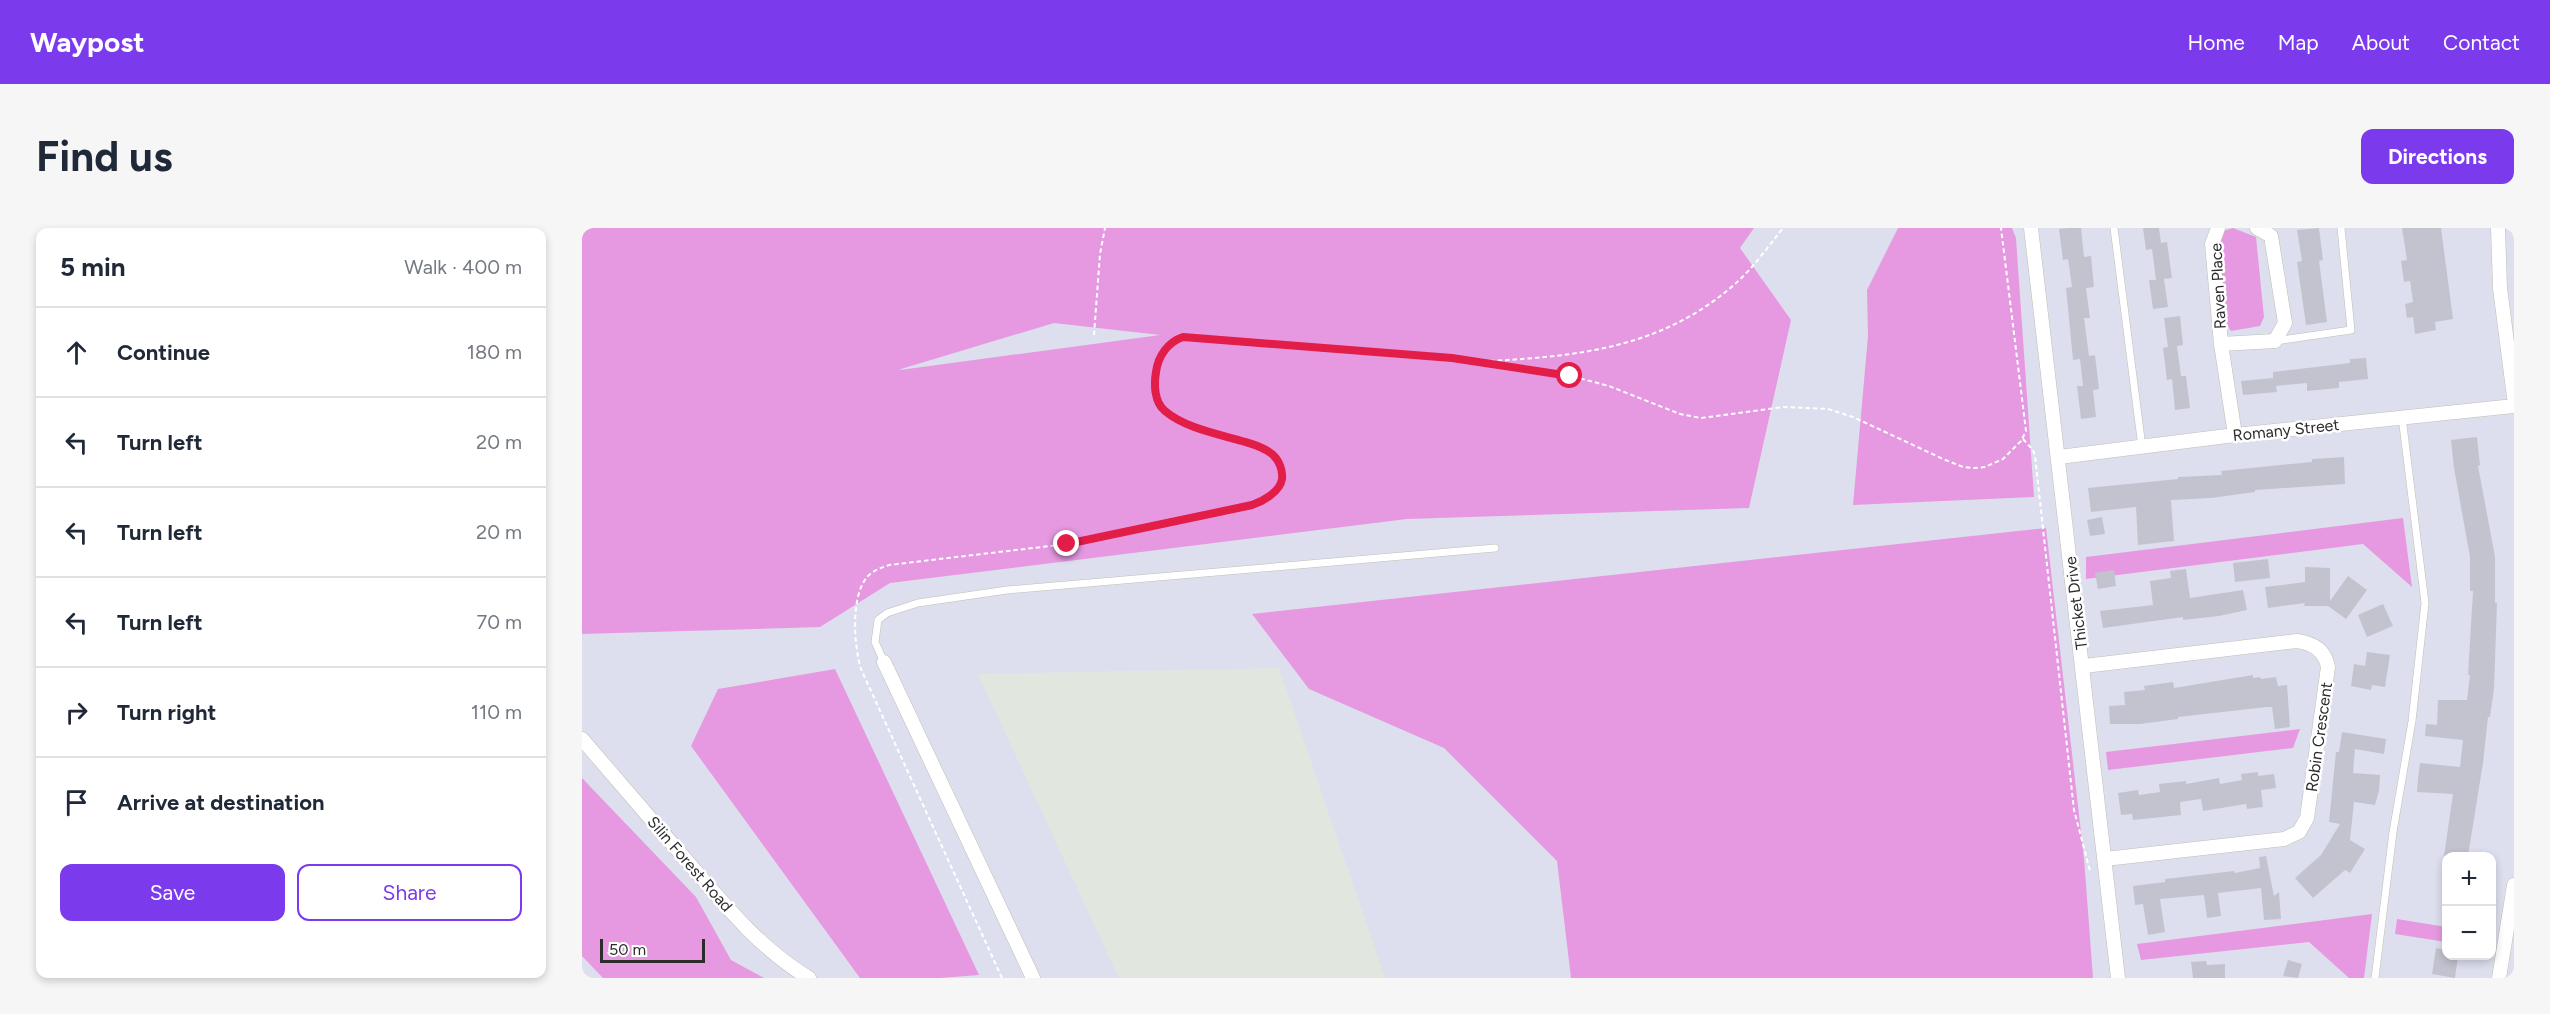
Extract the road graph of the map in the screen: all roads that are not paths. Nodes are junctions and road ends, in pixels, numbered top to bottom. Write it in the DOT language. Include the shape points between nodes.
graph roads {
  1 [pos="2031,228"];
  2 [pos="2114,228"];
  3 [pos="2218,228"];
  4 [pos="2257,228"];
  5 [pos="2341,228"];
  6 [pos="2498,228"];
  7 [pos="2276,341"];
  8 [pos="2221,344"];
  9 [pos="2514,397"];
  10 [pos="2514,406"];
  11 [pos="2402,417"];
  12 [pos="2235,435"];
  13 [pos="2142,447"];
  14 [pos="2059,457"];
  15 [pos="1495,548"];
  16 [pos="884,662"];
  17 [pos="2084,666"];
  18 [pos="582,739"];
  19 [pos="2105,859"];
  20 [pos="2514,885"];
  21 [pos="809,978"];
  22 [pos="1033,978"];
  23 [pos="2118,978"];
  24 [pos="2375,978"];
  25 [pos="2499,978"];
  1 -- 14 [label="street, Thicket Drive"];
  2 -- 13 [label="lane"];
  3 -- 8 [label="street, Raven Place" via="2212,244"];
  4 -- 7 [label="street" via="2271,236 2285,323"];
  5 -- 7 [label="lane" via="2351,330"];
  6 -- 9 [label="street" via="2500,288"];
  7 -- 8 [label="street, Raven Place"];
  8 -- 12 [label="street, Raven Place"];
  10 -- 11 [label="street, Romany Street"];
  11 -- 12 [label="street, Romany Street"];
  11 -- 24 [label="lane" via="2425,603"];
  12 -- 13 [label="street, Romany Street"];
  13 -- 14 [label="street, Romany Street"];
  14 -- 17 [label="street, Thicket Drive"];
  15 -- 16 [label="lane" via="1007,590 918,603 878,620 875,642"];
  16 -- 22 [label="street"];
  17 -- 19 [label="street, Thicket Drive"];
  17 -- 19 [label="street, Robin Crescent" via="2297,641 2308,642 2322,652 2328,667 2307,818 2299,832 2284,839"];
  18 -- 21 [label="street, Silin Forest Road" via="711,889 758,938 790,967"];
  19 -- 23 [label="street, Thicket Drive"];
  20 -- 25 [label="street"];
}
